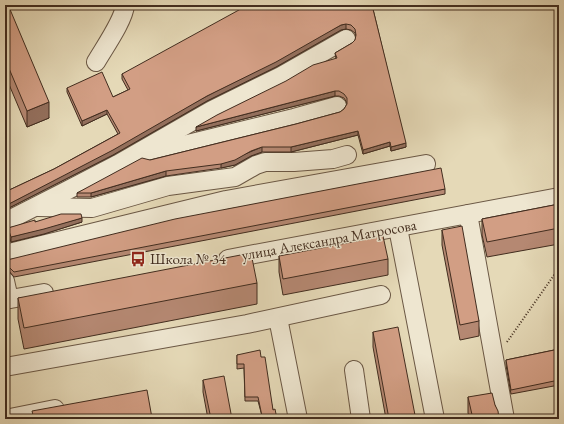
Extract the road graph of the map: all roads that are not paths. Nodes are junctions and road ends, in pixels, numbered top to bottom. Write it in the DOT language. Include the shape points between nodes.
graph roads {
  1 [pos="125,5"];
  2 [pos="346,39"];
  3 [pos="96,62"];
  4 [pos="337,106"];
  5 [pos="347,155"];
  6 [pos="124,160"];
  7 [pos="426,164"];
  8 [pos="559,197"];
  9 [pos="35,207"];
  10 [pos="468,214"];
  11 [pos="5,222"];
  12 [pos="398,228"];
  13 [pos="5,254"];
  14 [pos="211,262"];
  15 [pos="5,281"];
  16 [pos="64,289"];
  17 [pos="380,295"];
  18 [pos="7,300"];
  19 [pos="278,318"];
  20 [pos="5,367"];
  21 [pos="354,370"];
  22 [pos="73,406"];
  23 [pos="5,419"];
  24 [pos="298,419"];
  25 [pos="361,419"];
  26 [pos="436,419"];
  27 [pos="505,419"];
  1 -- 3 [label="street" via="119,22"];
  2 -- 6 [label="street"];
  4 -- 6 [label="street"];
  5 -- 9 [label="street" via="294,162 265,162 235,177 168,186 92,208"];
  6 -- 9 [label="street"];
  7 -- 13 [label="street" via="226,200"];
  8 -- 10 [label="street, улица Александра Матросова"];
  9 -- 11 [label="street"];
  10 -- 12 [label="street, улица Александра Матросова"];
  10 -- 27 [label="street"];
  12 -- 14 [label="street, улица Александра Матросова"];
  12 -- 26 [label="street"];
  15 -- 18 [label="street"];
  16 -- 18 [label="street"];
  17 -- 19 [label="street"];
  19 -- 20 [label="street"];
  19 -- 24 [label="street"];
  21 -- 25 [label="street"];
  22 -- 23 [label="street"];
}
